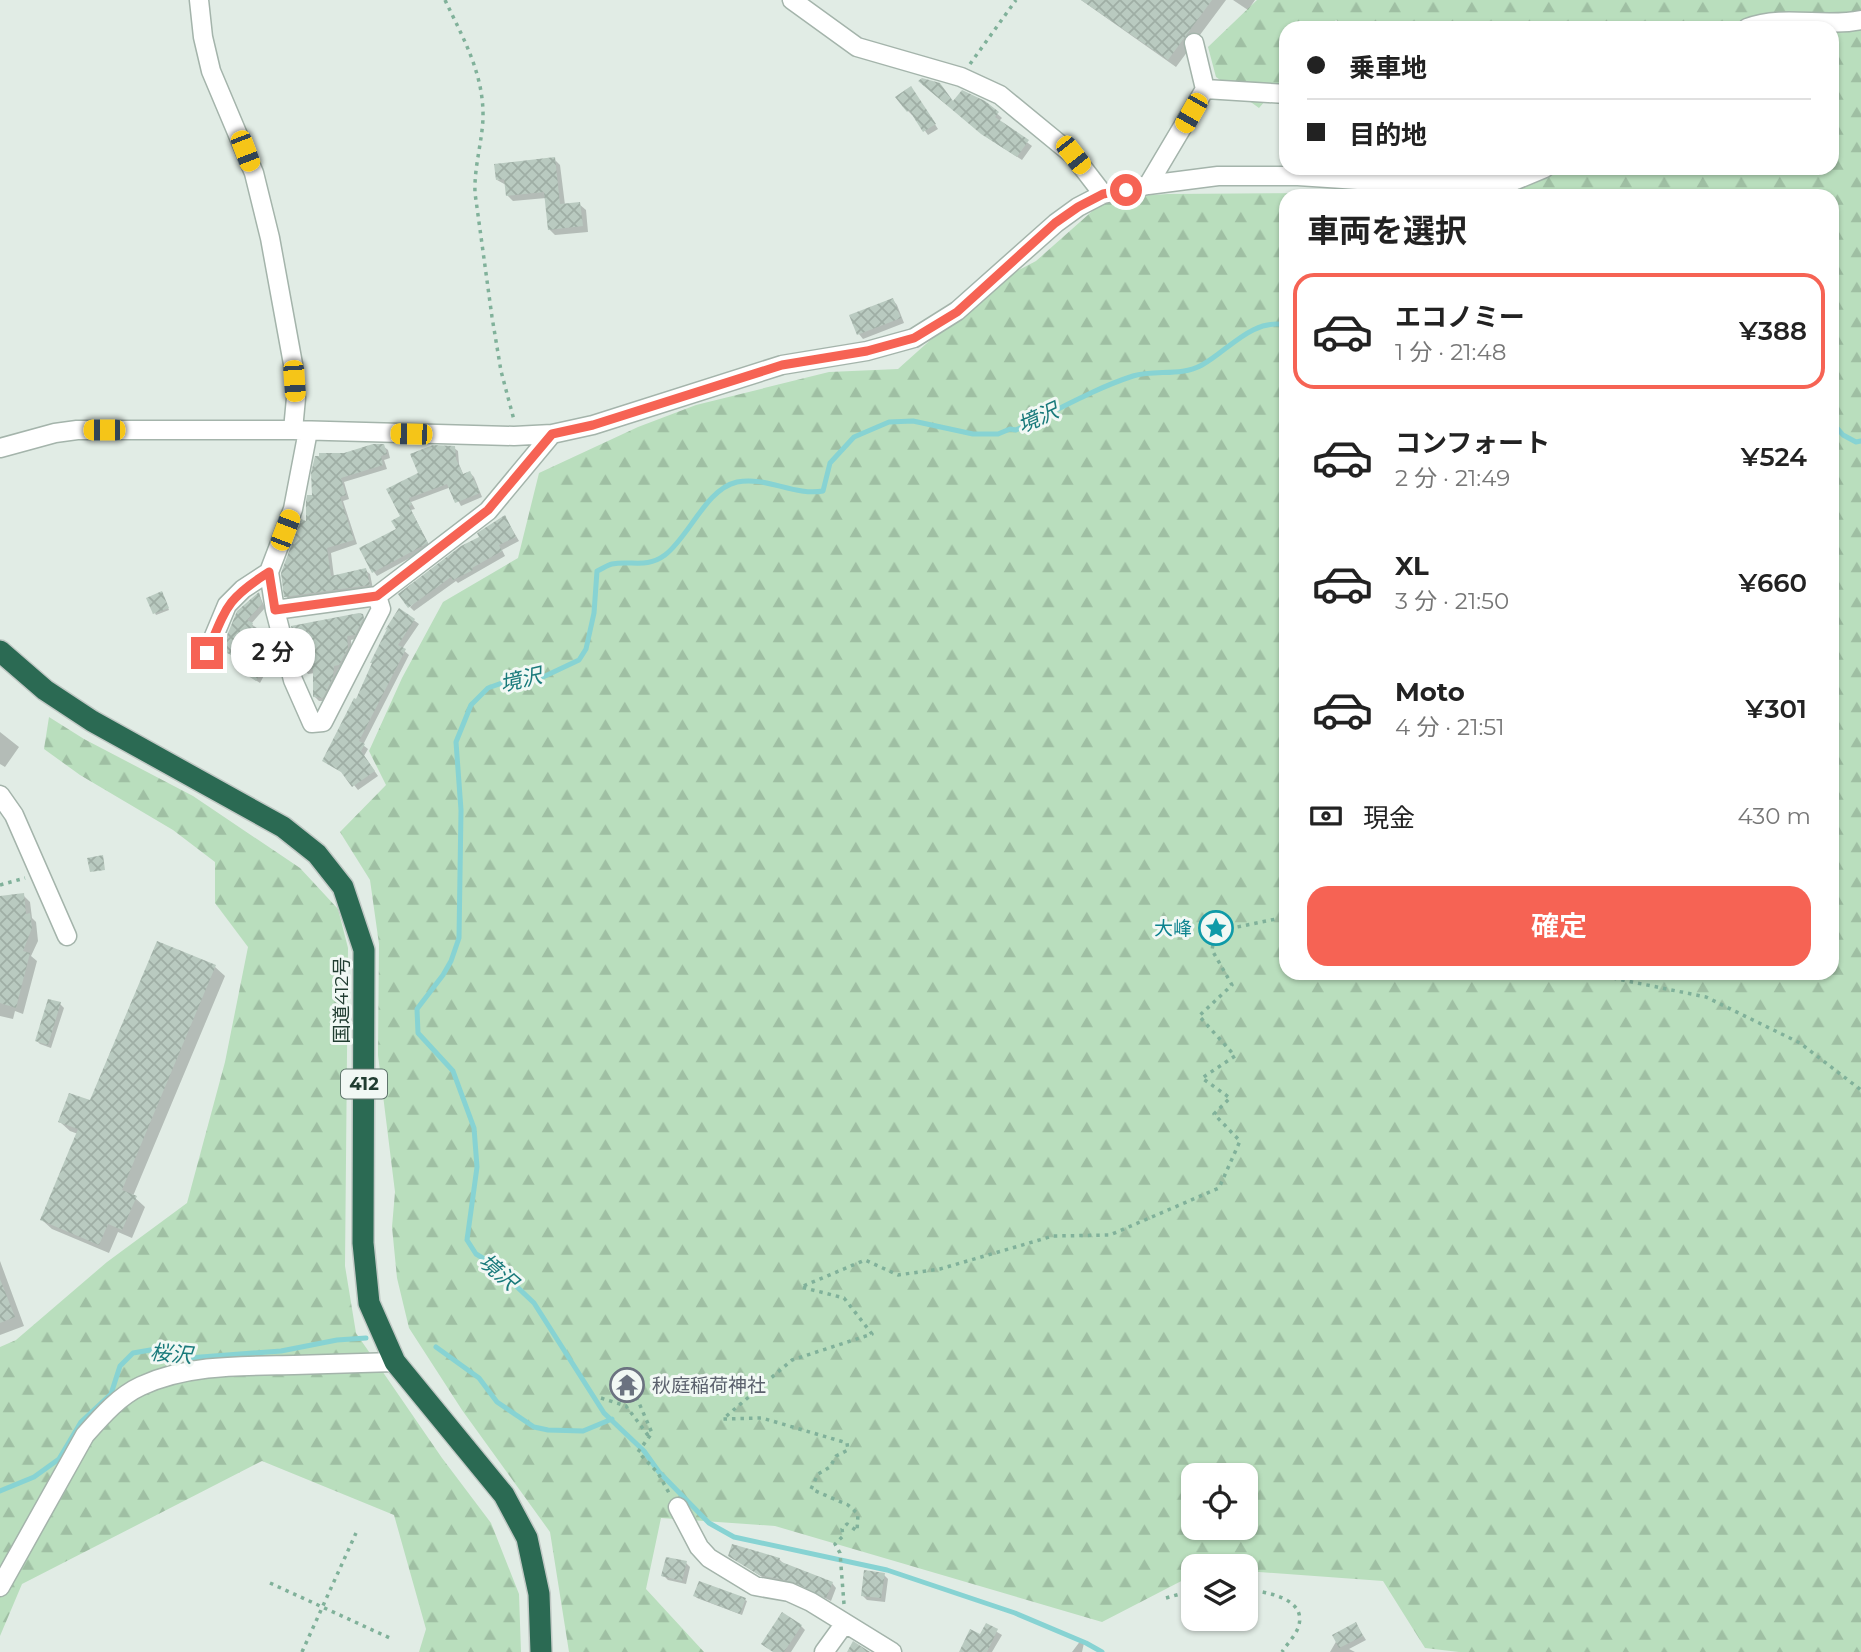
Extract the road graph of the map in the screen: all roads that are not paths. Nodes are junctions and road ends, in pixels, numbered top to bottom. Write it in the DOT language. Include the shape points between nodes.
graph roads {
  1 [pos="199,0"];
  2 [pos="792,0"];
  3 [pos="1861,20"];
  4 [pos="1774,21"];
  5 [pos="1811,21"];
  6 [pos="1839,24"];
  7 [pos="1194,43"];
  8 [pos="1205,89"];
  9 [pos="1279,94"];
  10 [pos="1336,175"];
  11 [pos="1385,175"];
  12 [pos="1528,175"];
  13 [pos="1148,185"];
  14 [pos="1103,194"];
  15 [pos="300,431"];
  16 [pos="552,434"];
  17 [pos="0,448"];
  18 [pos="269,572"];
  19 [pos="377,596"];
  20 [pos="275,610"];
  21 [pos="0,651"];
  22 [pos="207,653"];
  23 [pos="0,795"];
  24 [pos="67,936"];
  25 [pos="395,1363"];
  26 [pos="678,1507"];
  27 [pos="0,1587"];
  28 [pos="845,1618"];
  29 [pos="541,1652"];
  30 [pos="824,1652"];
  31 [pos="892,1652"];
  1 -- 15 [label="street" via="211,71 264,207 293,364"];
  2 -- 14 [label="street" via="857,47 961,76 1000,95 1073,155"];
  3 -- 6 [label="street"];
  4 -- 5 [label="street"];
  7 -- 8 [label="street"];
  8 -- 9 [label="street"];
  8 -- 13 [label="street"];
  10 -- 13 [label="street" via="1218,176"];
  11 -- 12 [label="street" via="1491,184"];
  13 -- 14 [label="street"];
  14 -- 16 [label="street" via="1055,223 957,312 914,338 782,365"];
  15 -- 16 [label="street"];
  15 -- 17 [label="street" via="77,430"];
  15 -- 18 [label="street" via="293,509"];
  16 -- 19 [label="street" via="488,510"];
  18 -- 20 [label="street"];
  18 -- 22 [label="street" via="227,605"];
  19 -- 20 [label="street"];
  19 -- 20 [label="street" via="381,608 323,722 312,723 293,680"];
  21 -- 25 [label="highway, 国道412号 / 412" via="45,690 92,721 283,828 317,854 343,887 364,950 363,1243 369,1303"];
  23 -- 24 [label="street" via="15,815"];
  25 -- 27 [label="street" via="194,1370 139,1387 85,1435"];
  25 -- 29 [label="highway, 国道412号 / 412" via="504,1495 527,1538 539,1594"];
  26 -- 28 [label="street" via="709,1558 755,1586 789,1592"];
  28 -- 30 [label="street"];
  28 -- 31 [label="street"];
}
